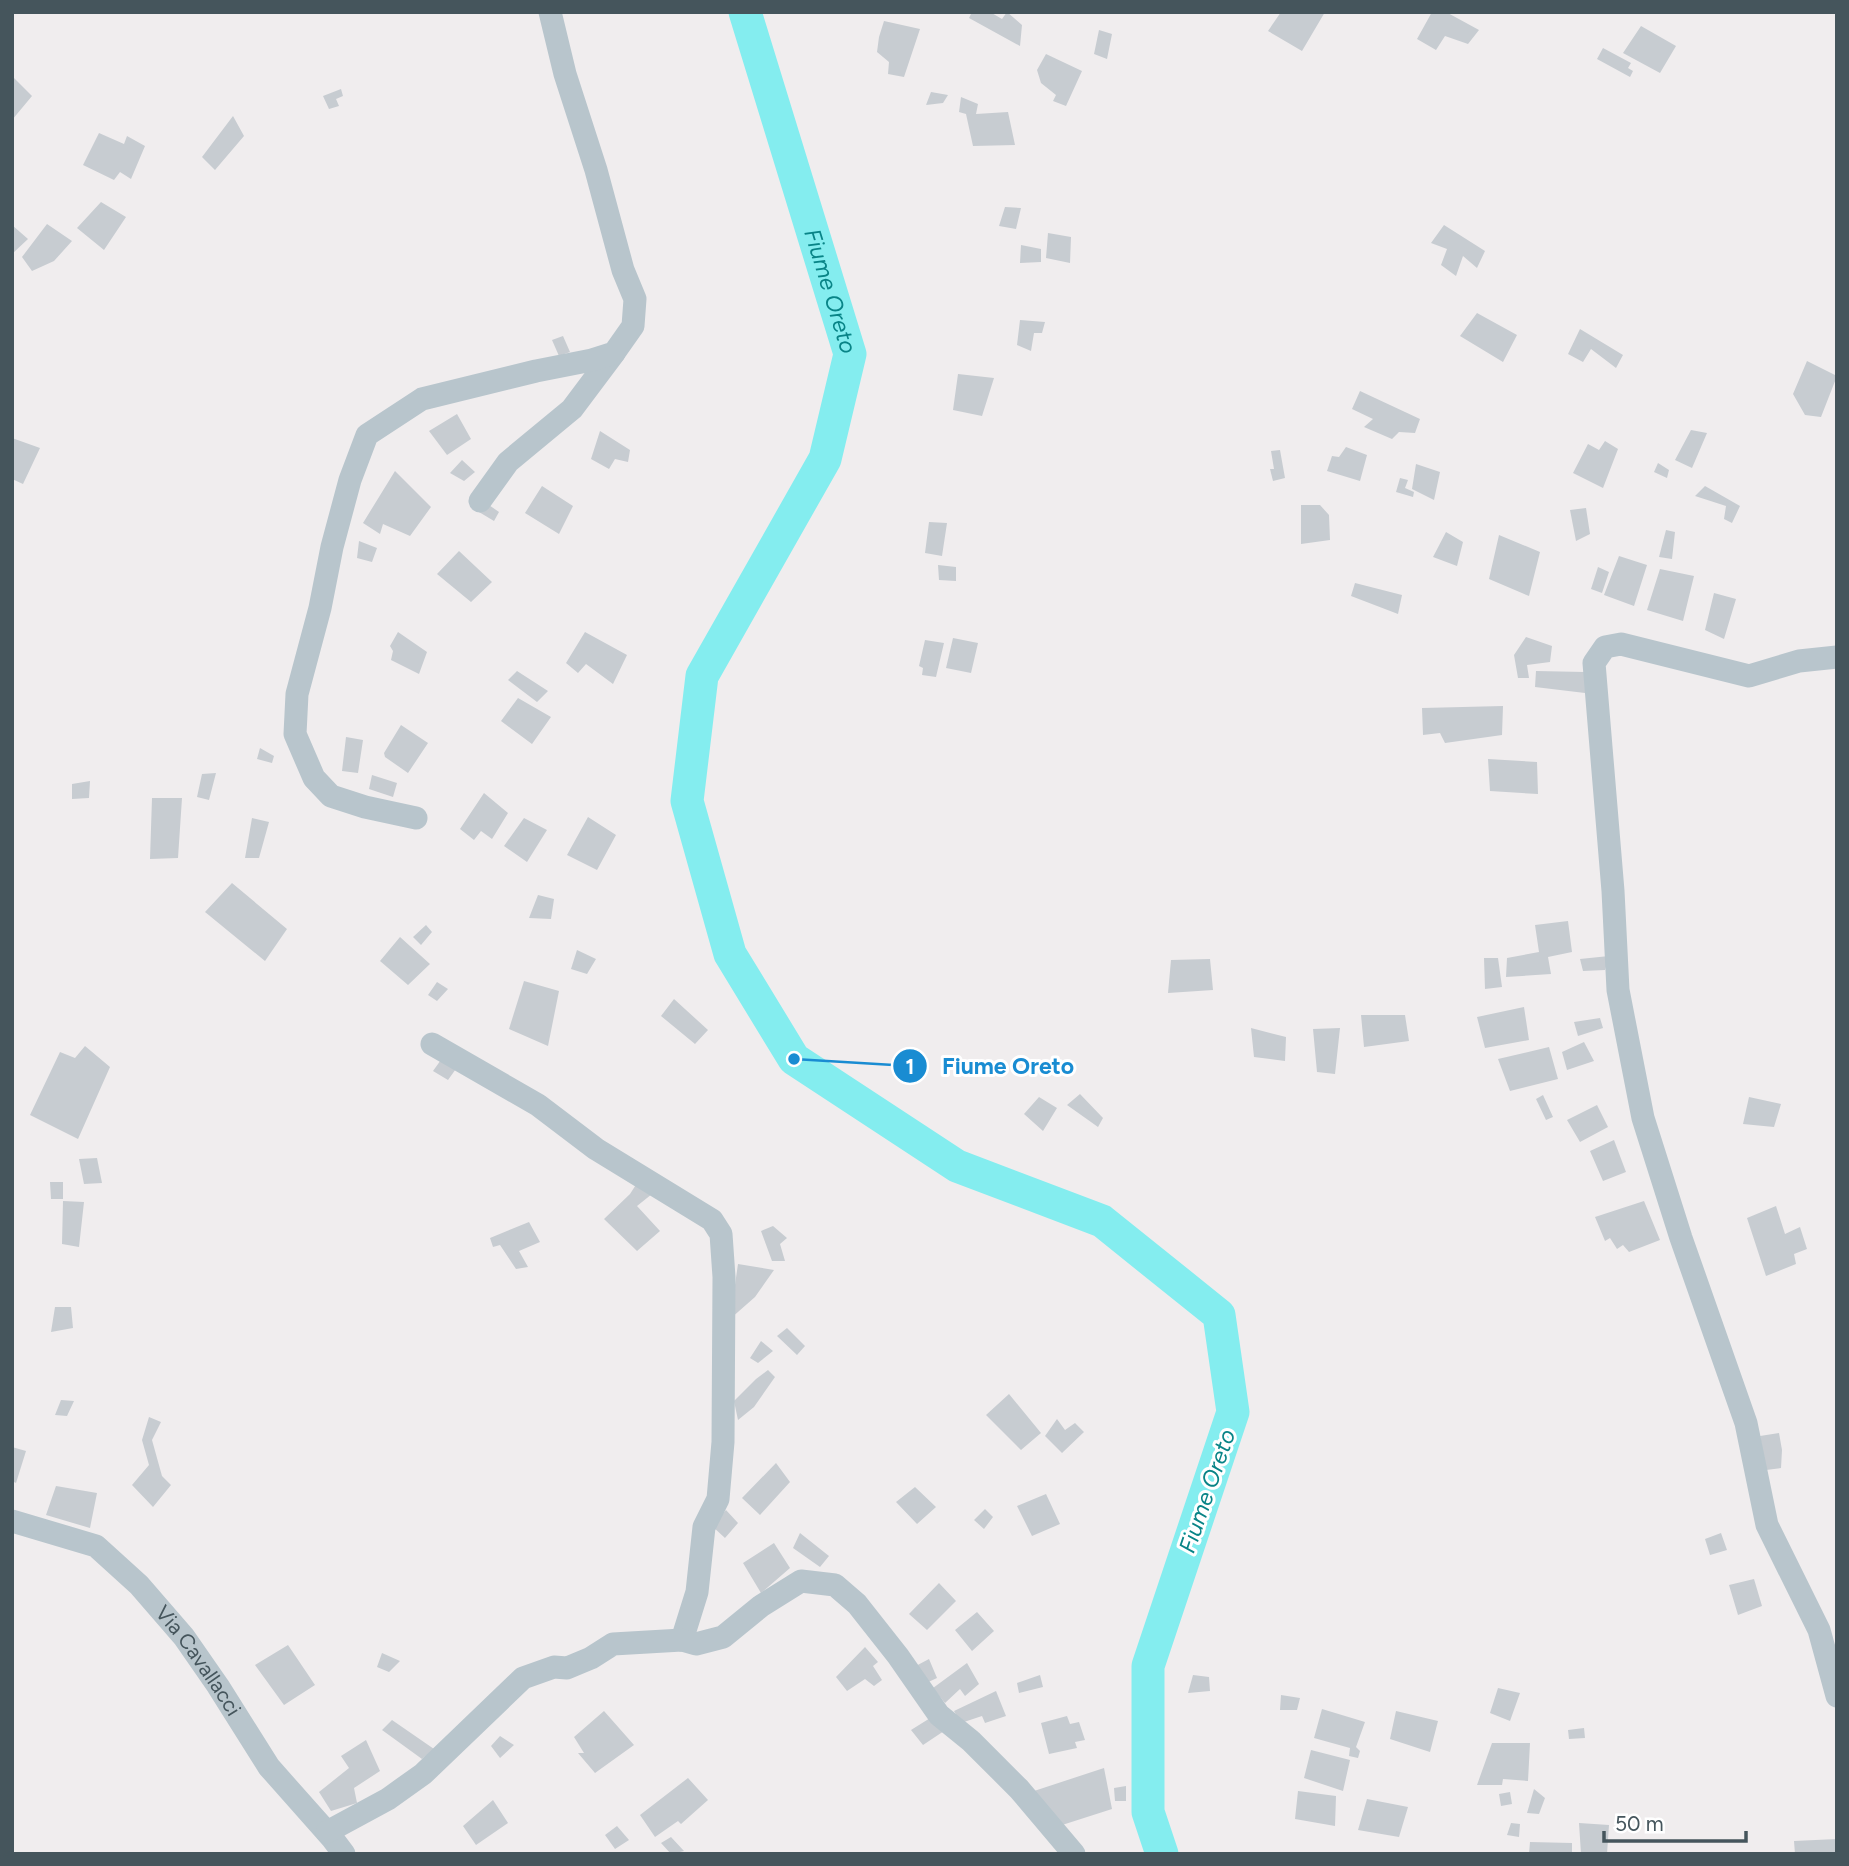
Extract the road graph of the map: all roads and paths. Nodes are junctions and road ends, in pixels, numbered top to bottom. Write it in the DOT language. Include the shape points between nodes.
graph roads {
  1 [pos="550,12"];
  2 [pos="614,353"];
  3 [pos="480,501"];
  4 [pos="1837,657"];
  5 [pos="416,818"];
  6 [pos="432,1044"];
  7 [pos="12,1521"];
  8 [pos="682,1640"];
  9 [pos="1837,1696"];
  10 [pos="327,1832"];
  11 [pos="344,1854"];
  12 [pos="1074,1854"];
  1 -- 2 [label="street" via="635,299 633,326"];
  2 -- 3 [label="street" via="572,409 508,462"];
  2 -- 5 [label="street" via="422,399 367,435 332,547 298,694 295,734 314,778 331,796"];
  4 -- 9 [label="street" via="1799,661 1749,676 1621,644 1605,647 1594,663 1618,990 1643,1118 1746,1423 1766,1525 1819,1630"];
  6 -- 8 [label="street" via="538,1105 596,1149 712,1220 721,1234 724,1395 718,1499 704,1527 698,1592"];
  7 -- 10 [label="street, Via Cavallacci" via="96,1546 139,1585 184,1637 270,1767"];
  8 -- 10 [label="street" via="613,1644 567,1668 554,1667 523,1678 424,1774"];
  8 -- 12 [label="street" via="696,1644 723,1637 801,1581 835,1586 857,1604 939,1715 1019,1789"];
  10 -- 11 [label="street, Via Cavallacci"];
}
